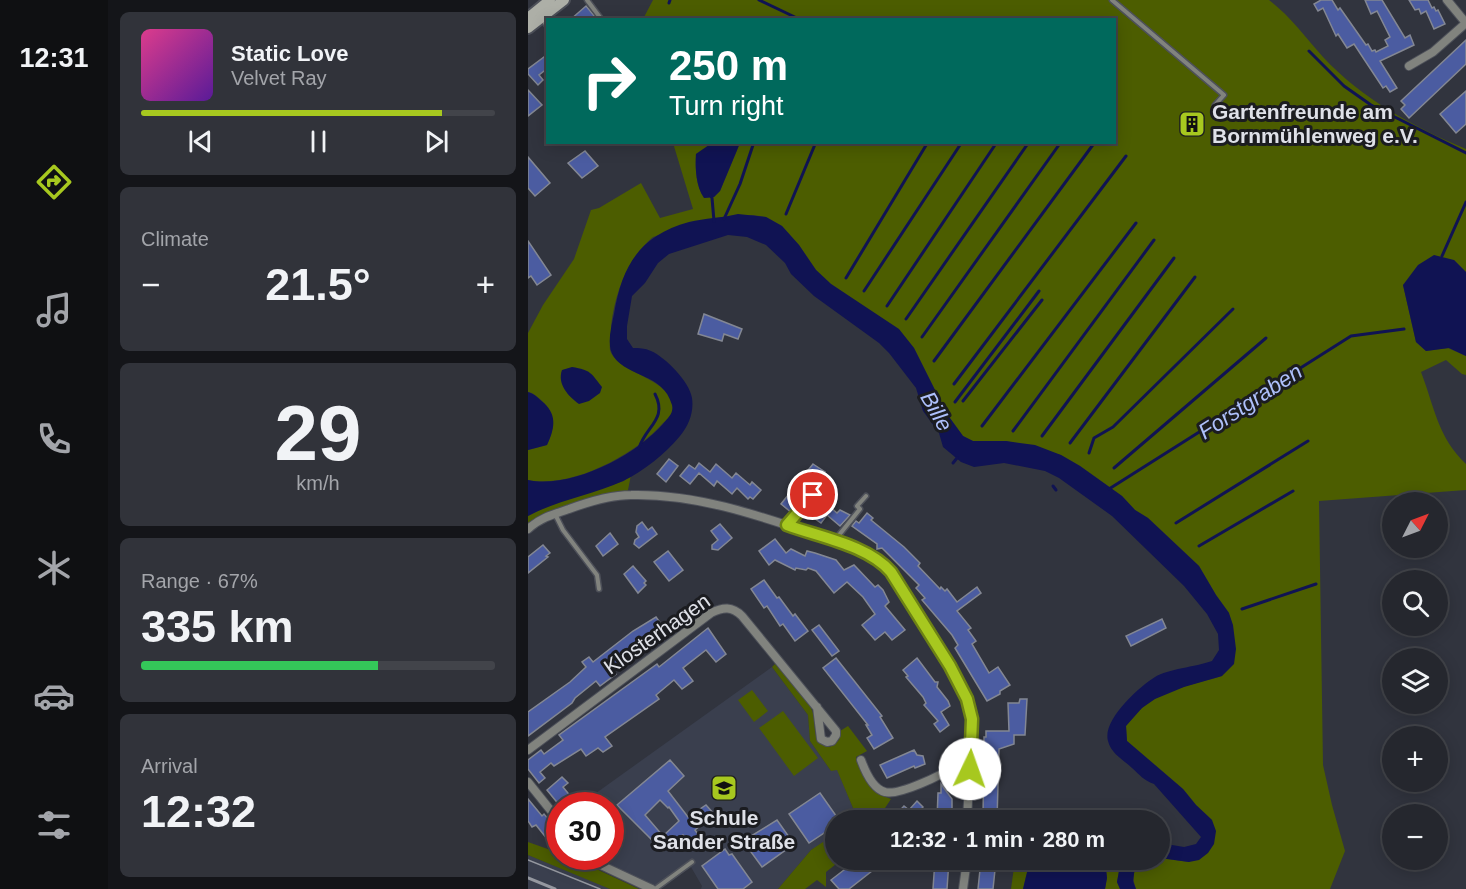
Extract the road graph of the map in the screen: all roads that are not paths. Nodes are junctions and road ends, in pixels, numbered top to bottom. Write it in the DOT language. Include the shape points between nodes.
graph roads {
  1 [pos="550,0"];
  2 [pos="564,0"];
  3 [pos="587,0"];
  4 [pos="1112,0"];
  5 [pos="1447,0"];
  6 [pos="528,18"];
  7 [pos="548,18"];
  8 [pos="600,18"];
  9 [pos="544,23"];
  10 [pos="1466,23"];
  11 [pos="528,28"];
  12 [pos="1409,66"];
  13 [pos="1215,105"];
  14 [pos="813,495"];
  15 [pos="866,496"];
  16 [pos="555,514"];
  17 [pos="787,525"];
  18 [pos="528,529"];
  19 [pos="834,541"];
  20 [pos="599,589"];
  21 [pos="817,707"];
  22 [pos="528,750"];
  23 [pos="971,750"];
  24 [pos="861,760"];
  25 [pos="528,782"];
  26 [pos="546,804"];
  27 [pos="968,810"];
  28 [pos="692,862"];
  29 [pos="612,870"];
  30 [pos="966,870"];
  31 [pos="653,889"];
  32 [pos="963,889"];
  1 -- 6 [label="main road"];
  2 -- 7 [label="main road"];
  3 -- 8 [label="lane"];
  4 -- 13 [label="lane" via="1224,95"];
  5 -- 10 [label="street"];
  9 -- 11 [label="main road"];
  10 -- 12 [label="street" via="1433,52"];
  14 -- 17 [label="lane"];
  15 -- 19 [label="lane"];
  16 -- 17 [label="street" via="588,502 630,495 682,499"];
  16 -- 18 [label="street"];
  16 -- 20 [label="lane" via="597,575"];
  17 -- 19 [label="street"];
  19 -- 23 [label="street" via="872,556 891,572 967,699 972,719"];
  21 -- 22 [label="street, Klosterhagen" via="742,616 736,610 721,609"];
  23 -- 24 [label="street" via="953,767 892,793 876,786"];
  23 -- 27 [label="street"];
  25 -- 26 [label="street"];
  28 -- 31 [label="lane"];
  29 -- 31 [label="street"];
  30 -- 32 [label="street"];
}
